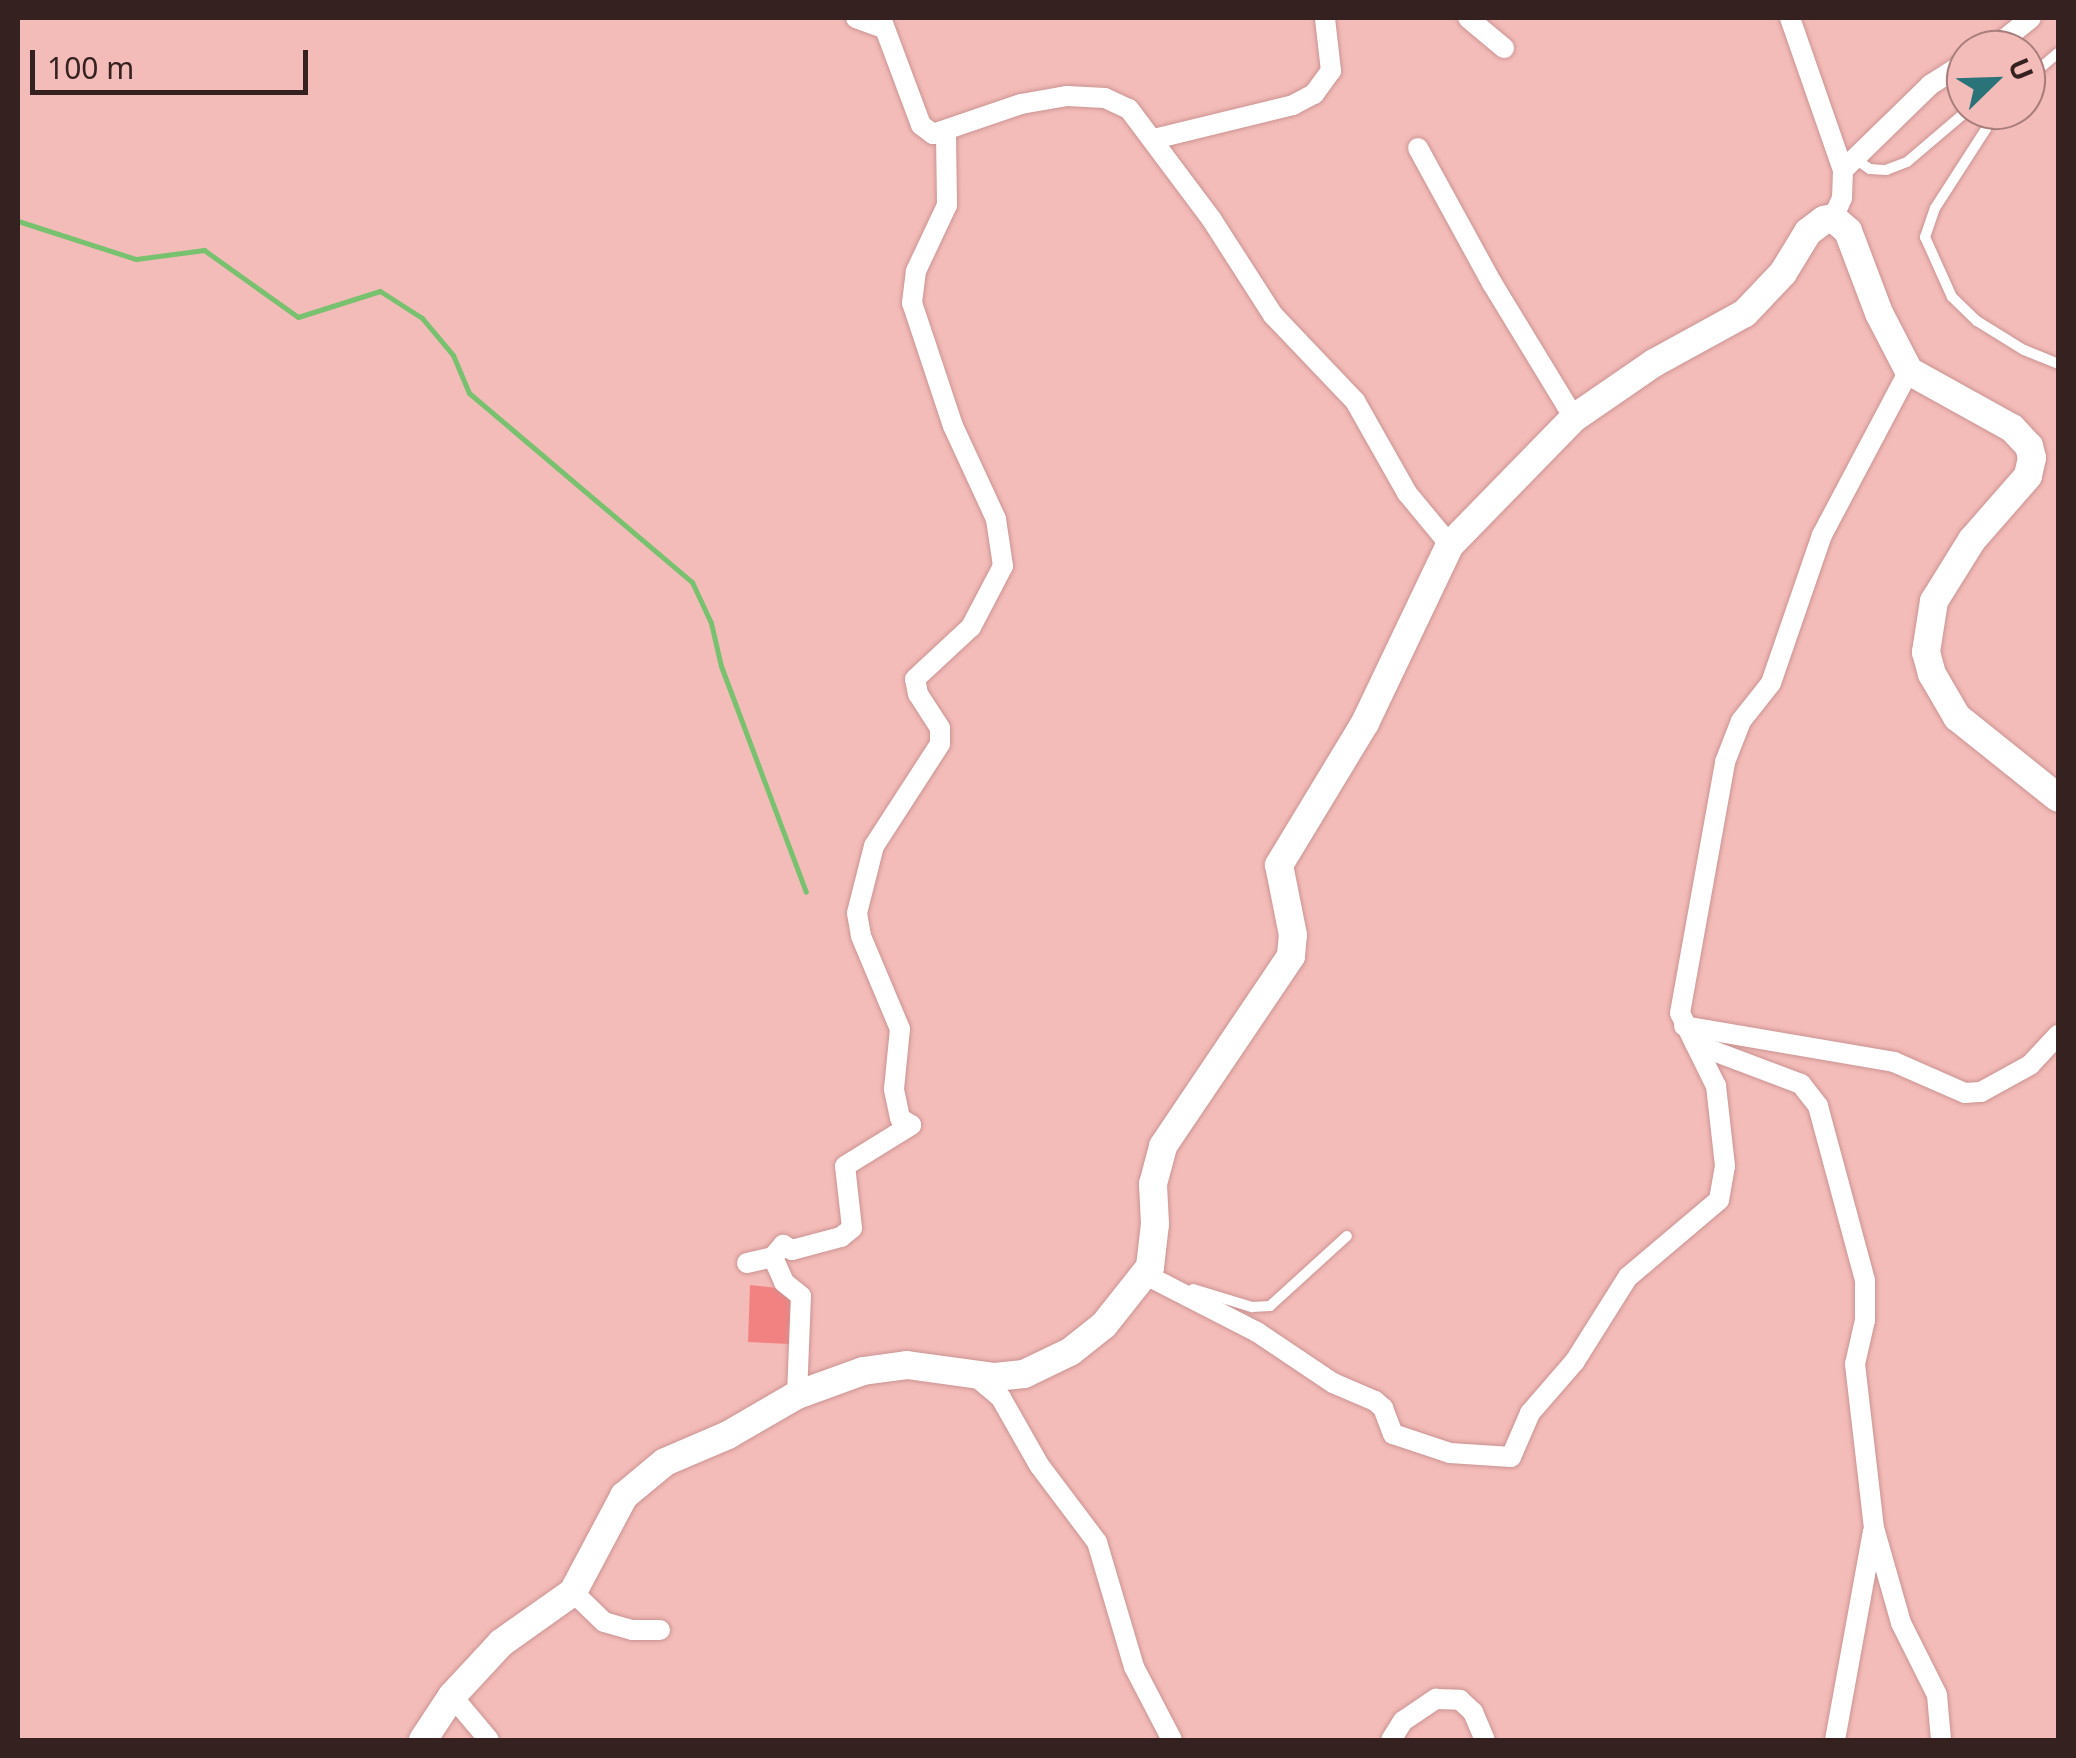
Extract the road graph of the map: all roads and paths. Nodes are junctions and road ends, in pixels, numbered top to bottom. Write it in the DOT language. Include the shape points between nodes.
graph roads {
  1 [pos="856,18"];
  2 [pos="1326,18"];
  3 [pos="1468,18"];
  4 [pos="1790,18"];
  5 [pos="882,22"];
  6 [pos="1504,48"];
  7 [pos="1946,75"];
  8 [pos="1946,127"];
  9 [pos="1985,130"];
  10 [pos="946,133"];
  11 [pos="1154,139"];
  12 [pos="1418,148"];
  13 [pos="1848,164"];
  14 [pos="1833,218"];
  15 [pos="2058,364"];
  16 [pos="1909,371"];
  17 [pos="1574,418"];
  18 [pos="1450,545"];
  19 [pos="2058,798"];
  20 [pos="1690,1035"];
  21 [pos="2058,1035"];
  22 [pos="1347,1236"];
  23 [pos="773,1257"];
  24 [pos="747,1263"];
  25 [pos="1155,1280"];
  26 [pos="974,1375"];
  27 [pos="797,1395"];
  28 [pos="1874,1528"];
  29 [pos="572,1592"];
  30 [pos="660,1630"];
  31 [pos="452,1696"];
  32 [pos="423,1740"];
  33 [pos="488,1740"];
  34 [pos="1172,1740"];
  35 [pos="1391,1740"];
  36 [pos="1485,1740"];
  37 [pos="1834,1740"];
  38 [pos="1941,1740"];
  1 -- 5 [label="street"];
  2 -- 11 [label="street" via="1331,71 1314,94"];
  3 -- 6 [label="street"];
  4 -- 13 [label="street"];
  5 -- 10 [label="street" via="921,125"];
  7 -- 13 [label="street"];
  8 -- 13 [label="lane" via="1897,166"];
  9 -- 15 [label="lane" via="1934,208 1925,237 1952,297 1977,322"];
  10 -- 11 [label="street" via="1020,104 1087,96 1118,101"];
  10 -- 23 [label="street" via="947,204 916,271 912,303 945,406 1004,550 996,582 971,627 915,679 940,728 940,744 880,834 857,913 900,1029 894,1089 900,1118 911,1125 845,1166 852,1228 792,1250 782,1245"];
  11 -- 18 [label="street" via="1273,315 1355,400 1406,493"];
  12 -- 17 [label="street"];
  13 -- 14 [label="street"];
  14 -- 16 [label="street" via="1848,232"];
  14 -- 17 [label="street" via="1808,232 1783,273 1745,313 1654,363"];
  16 -- 19 [label="street" via="2012,428 2029,446 2028,476 1972,540 1934,602 1926,652 1956,717"];
  16 -- 20 [label="street" via="1816,549 1771,682 1730,740 1680,1014"];
  17 -- 18 [label="street"];
  18 -- 25 [label="street" via="1365,723 1279,865 1291,956 1162,1146 1152,1184"];
  20 -- 21 [label="street" via="1894,1062 1965,1093 1981,1092 2030,1065"];
  20 -- 25 [label="street" via="1716,1086 1722,1120 1719,1200 1628,1277 1575,1361 1530,1413 1511,1457 1450,1453 1400,1437 1390,1432 1375,1401"];
  20 -- 28 [label="street" via="1801,1084 1814,1096 1865,1280 1855,1364"];
  22 -- 25 [label="lane" via="1270,1306 1227,1302"];
  23 -- 24 [label="street"];
  23 -- 27 [label="street" via="784,1282 802,1296"];
  25 -- 26 [label="street" via="1070,1352 1024,1374"];
  26 -- 27 [label="street" via="896,1365"];
  26 -- 34 [label="street" via="1001,1398 1097,1542 1134,1668"];
  27 -- 29 [label="street" via="665,1462 634,1485"];
  28 -- 37 [label="street"];
  28 -- 38 [label="street" via="1901,1623 1937,1694"];
  29 -- 30 [label="street" via="604,1622"];
  29 -- 31 [label="street" via="511,1634"];
  31 -- 32 [label="street"];
  31 -- 33 [label="street"];
  35 -- 36 [label="street" via="1403,1721 1436,1699 1460,1700"];
}
